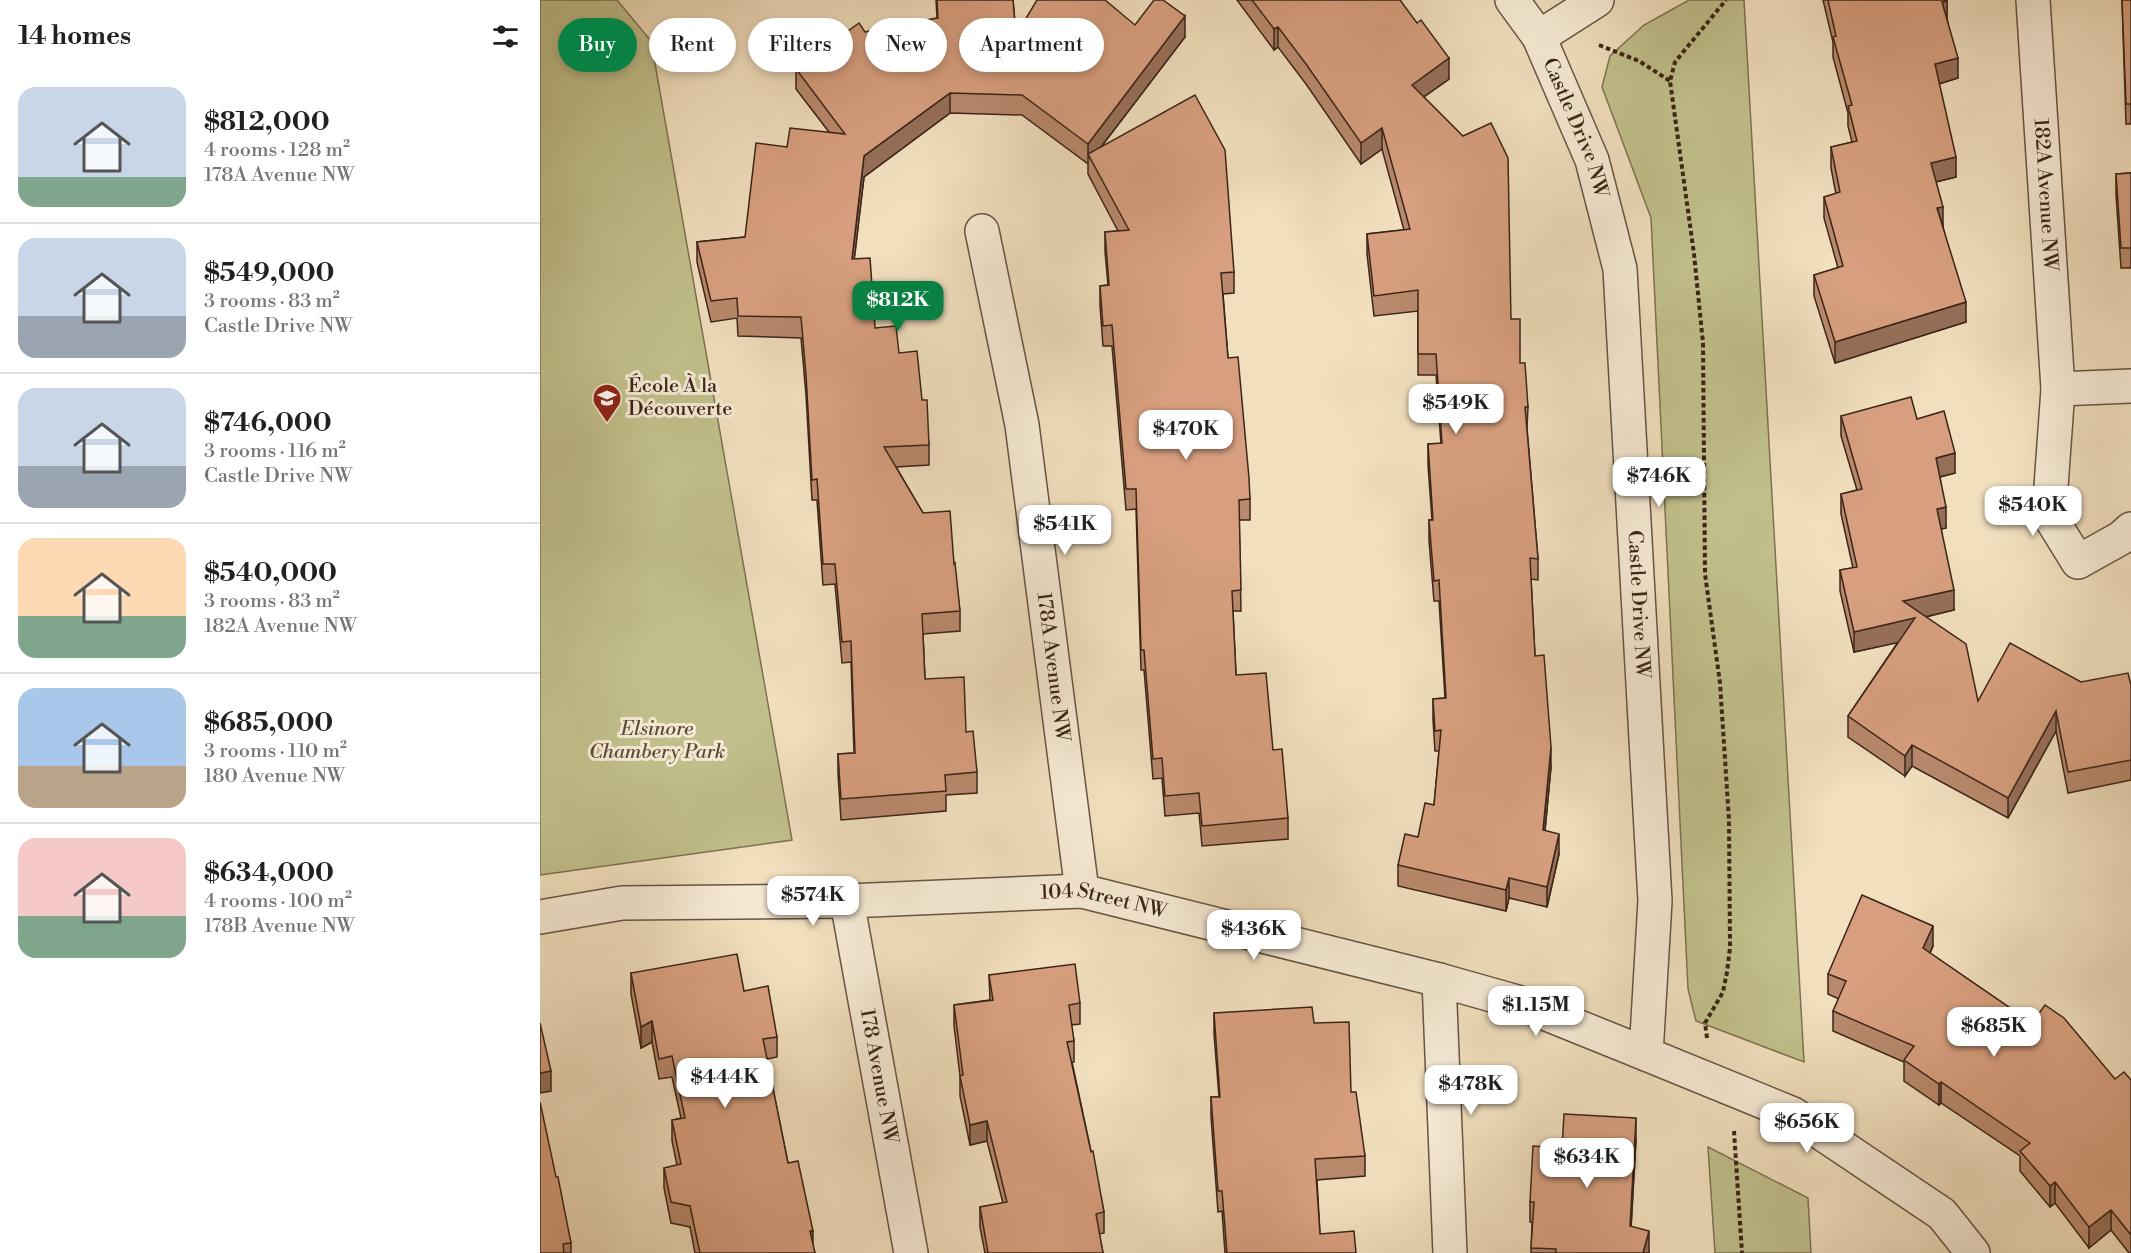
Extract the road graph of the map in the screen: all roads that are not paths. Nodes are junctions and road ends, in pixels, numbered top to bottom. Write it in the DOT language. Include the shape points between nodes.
graph roads {
  1 [pos="1512,0"];
  2 [pos="1597,0"];
  3 [pos="2033,0"];
  4 [pos="1539,37"];
  5 [pos="982,231"];
  6 [pos="2131,386"];
  7 [pos="2058,389"];
  8 [pos="2131,529"];
  9 [pos="1082,891"];
  10 [pos="847,901"];
  11 [pos="540,916"];
  12 [pos="1439,980"];
  13 [pos="1646,1054"];
  14 [pos="911,1253"];
  15 [pos="1450,1253"];
  16 [pos="1973,1253"];
  1 -- 4 [label="street, Castle Drive NW"];
  2 -- 4 [label="street"];
  3 -- 7 [label="street, 182A Avenue NW"];
  4 -- 13 [label="street, Castle Drive NW" via="1593,160 1620,269 1655,901"];
  5 -- 9 [label="street, 178A Avenue NW" via="1022,425"];
  6 -- 7 [label="street"];
  7 -- 8 [label="street, 182A Avenue NW" via="2049,515 2078,562"];
  9 -- 10 [label="street, 104 Street NW"];
  9 -- 12 [label="street, 104 Street NW"];
  10 -- 11 [label="street, 104 Street NW" via="622,903"];
  10 -- 14 [label="street, 178 Avenue NW"];
  12 -- 13 [label="street, 104 Street NW" via="1516,1002"];
  12 -- 15 [label="street"];
  13 -- 16 [label="street, 104 Street NW" via="1793,1114 1942,1214"];
}
